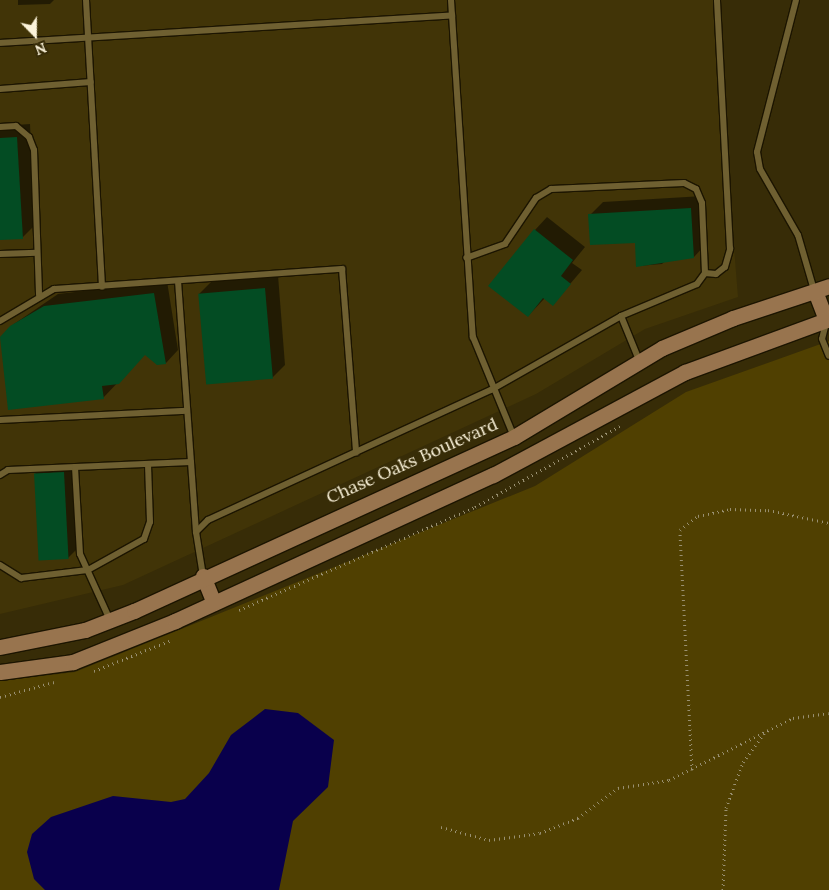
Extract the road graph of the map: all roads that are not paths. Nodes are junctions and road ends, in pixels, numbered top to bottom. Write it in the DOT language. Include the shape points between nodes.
graph roads {
  1 [pos="86,0"];
  2 [pos="451,0"];
  3 [pos="717,0"];
  4 [pos="796,0"];
  5 [pos="452,15"];
  6 [pos="88,37"];
  7 [pos="0,43"];
  8 [pos="91,82"];
  9 [pos="0,89"];
  10 [pos="0,127"];
  11 [pos="37,253"];
  12 [pos="0,254"];
  13 [pos="466,258"];
  14 [pos="704,273"];
  15 [pos="178,281"];
  16 [pos="102,286"];
  17 [pos="822,289"];
  18 [pos="39,295"];
  19 [pos="621,316"];
  20 [pos="828,320"];
  21 [pos="0,321"];
  22 [pos="829,356"];
  23 [pos="639,360"];
  24 [pos="492,390"];
  25 [pos="187,411"];
  26 [pos="0,420"];
  27 [pos="514,437"];
  28 [pos="356,452"];
  29 [pos="524,458"];
  30 [pos="191,462"];
  31 [pos="148,464"];
  32 [pos="75,467"];
  33 [pos="0,475"];
  34 [pos="196,532"];
  35 [pos="0,566"];
  36 [pos="88,570"];
  37 [pos="204,576"];
  38 [pos="214,603"];
  39 [pos="110,620"];
  40 [pos="0,647"];
  41 [pos="0,672"];
  1 -- 6 [label="lane"];
  2 -- 5 [label="lane"];
  3 -- 14 [label="lane" via="730,249 725,267 716,274"];
  4 -- 17 [label="lane" via="757,152 760,169 798,236"];
  5 -- 6 [label="lane"];
  5 -- 13 [label="lane"];
  6 -- 7 [label="lane"];
  6 -- 8 [label="lane"];
  8 -- 9 [label="lane"];
  8 -- 16 [label="lane"];
  10 -- 11 [label="lane" via="16,126 28,137 34,150"];
  11 -- 12 [label="lane"];
  11 -- 18 [label="lane"];
  13 -- 14 [label="lane" via="505,244 536,198 551,189 684,183 696,189 702,203"];
  13 -- 24 [label="lane" via="473,337"];
  14 -- 19 [label="lane" via="696,284"];
  15 -- 16 [label="lane"];
  15 -- 25 [label="lane"];
  15 -- 28 [label="lane" via="342,268"];
  16 -- 18 [label="lane" via="54,289"];
  17 -- 20 [label="street"];
  17 -- 23 [label="street, Chase Oaks Boulevard" via="733,318"];
  18 -- 21 [label="lane"];
  19 -- 23 [label="lane"];
  19 -- 24 [label="lane"];
  20 -- 22 [label="lane" via="822,339"];
  20 -- 29 [label="street" via="685,372"];
  23 -- 27 [label="street, Chase Oaks Boulevard"];
  24 -- 27 [label="lane"];
  24 -- 28 [label="lane"];
  25 -- 26 [label="lane"];
  25 -- 30 [label="lane"];
  27 -- 29 [label="street"];
  27 -- 37 [label="street, Chase Oaks Boulevard"];
  28 -- 34 [label="lane" via="208,520"];
  29 -- 38 [label="street"];
  30 -- 31 [label="lane"];
  30 -- 34 [label="lane"];
  31 -- 32 [label="lane"];
  31 -- 36 [label="lane" via="149,533"];
  32 -- 33 [label="lane" via="8,470"];
  32 -- 36 [label="lane" via="80,554"];
  34 -- 37 [label="lane"];
  35 -- 36 [label="lane" via="21,578"];
  36 -- 39 [label="lane"];
  37 -- 38 [label="street"];
  37 -- 39 [label="street, Chase Oaks Boulevard"];
  38 -- 41 [label="street" via="73,662"];
  39 -- 40 [label="street, Chase Oaks Boulevard" via="85,630"];
}
